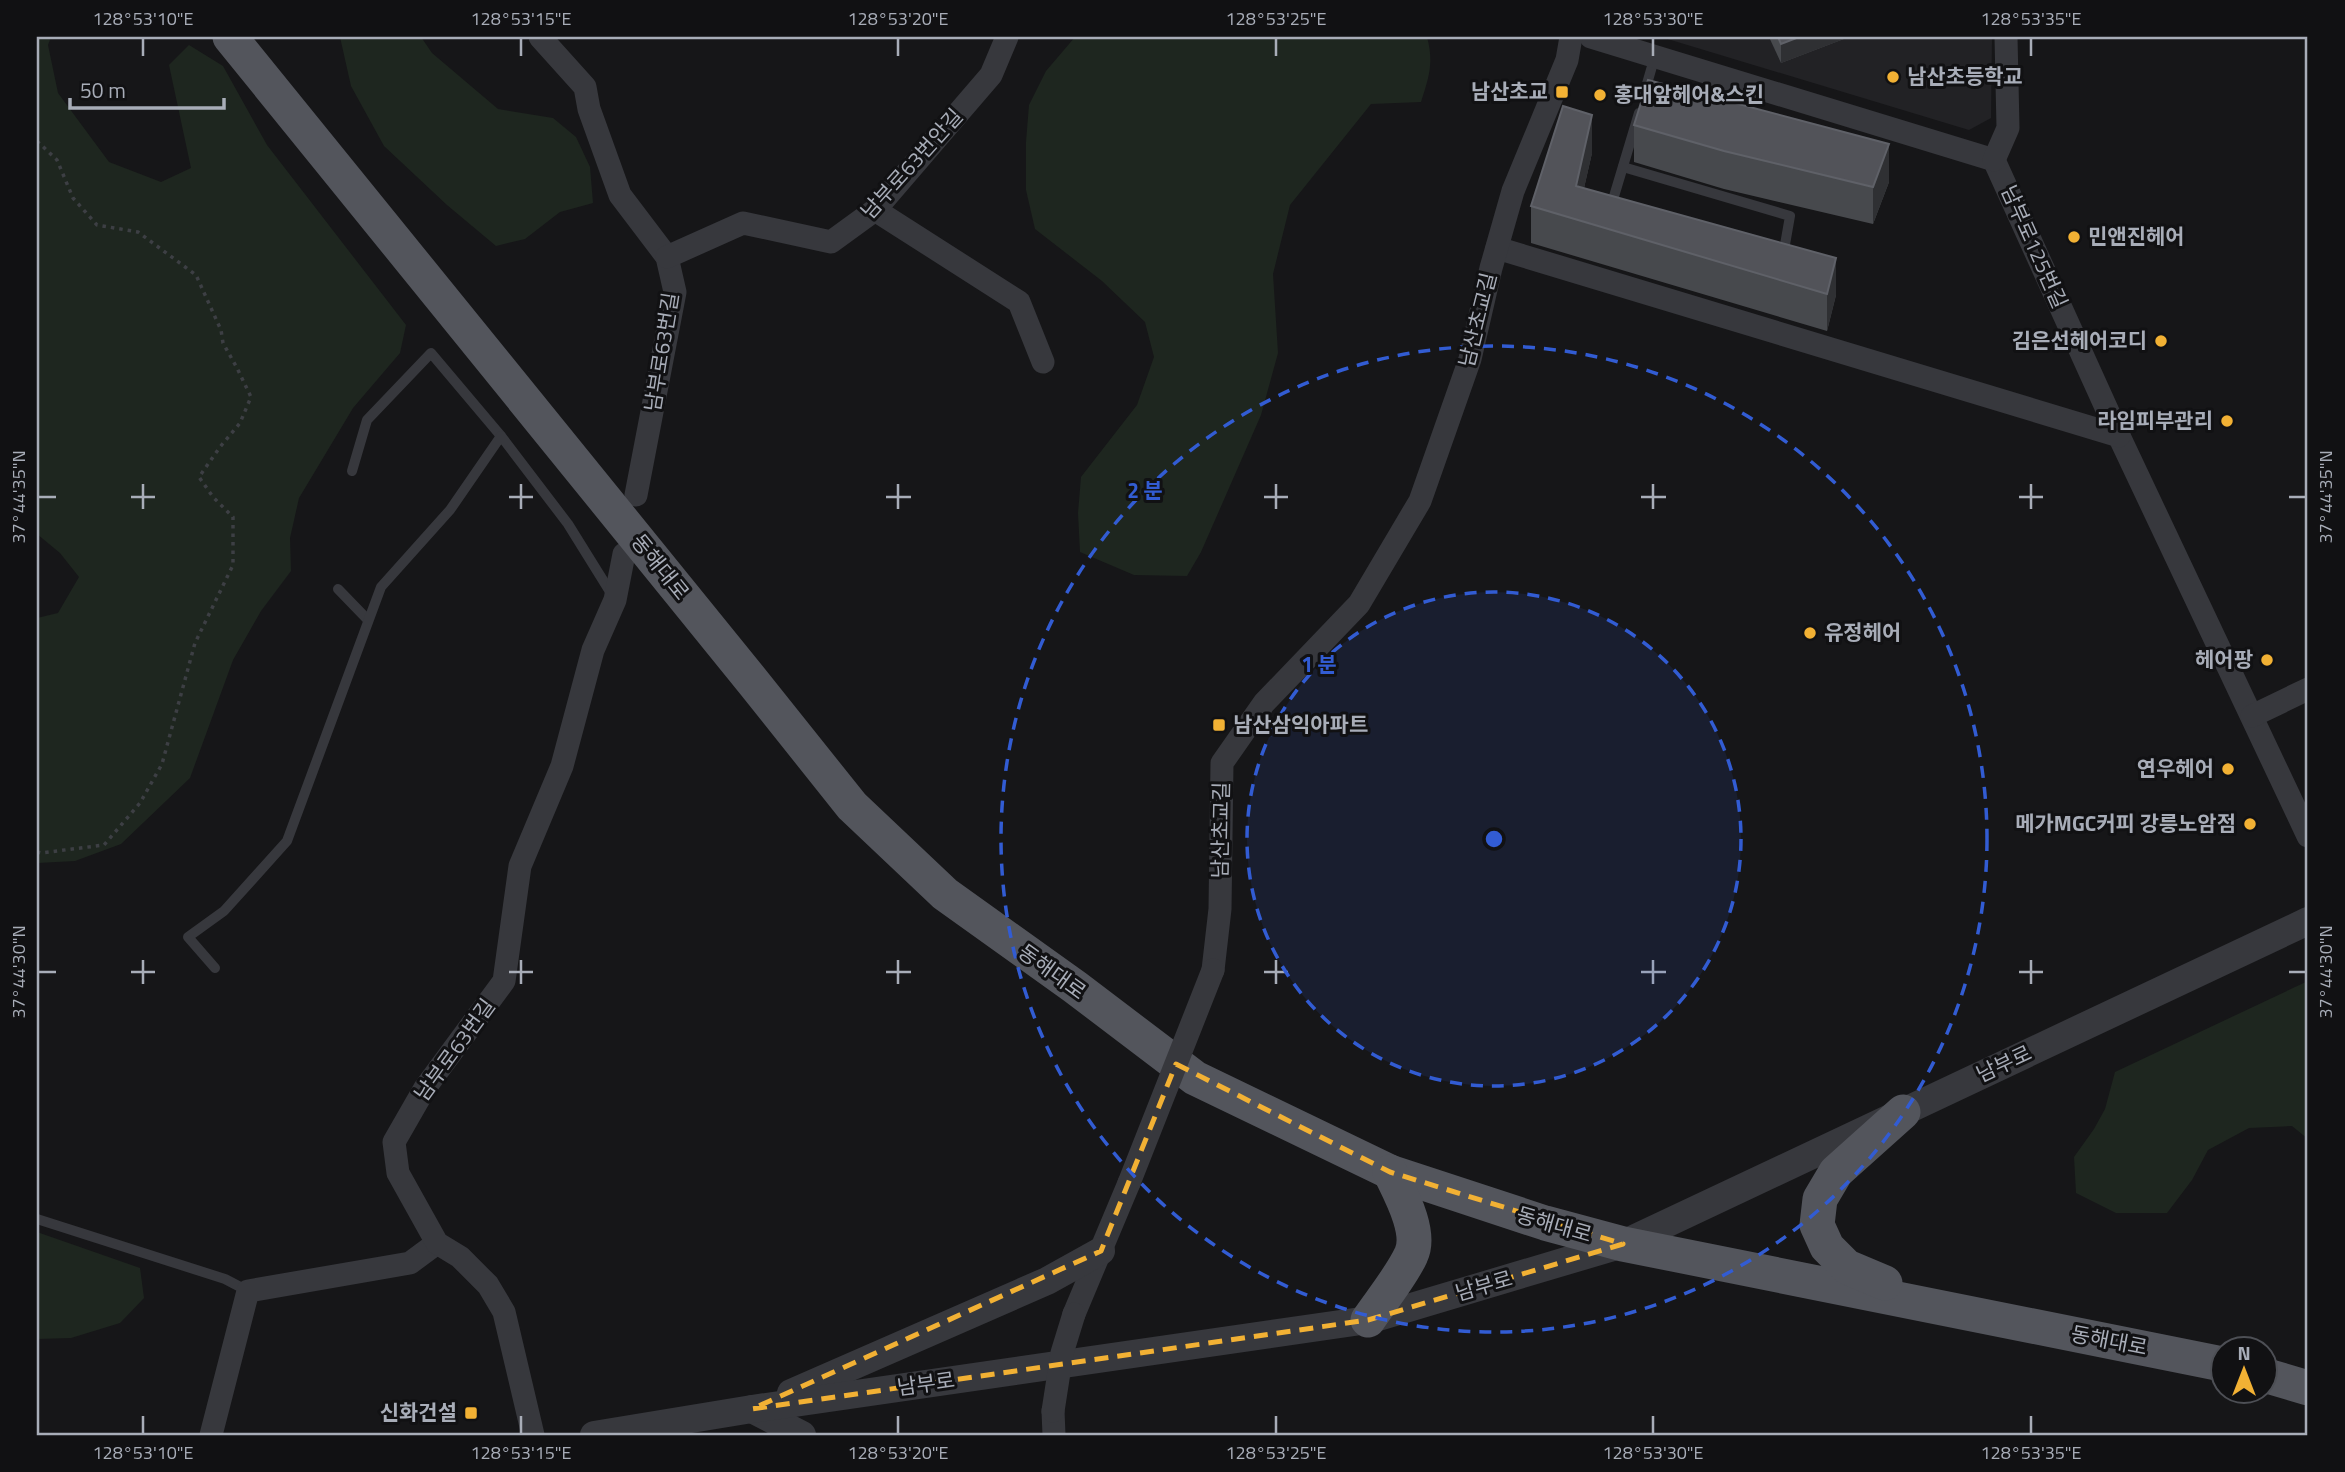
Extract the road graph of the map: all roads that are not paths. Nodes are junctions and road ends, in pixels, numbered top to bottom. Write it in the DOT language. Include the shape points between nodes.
graph roads {
  1 [pos="230,37"];
  2 [pos="540,37"];
  3 [pos="1007,37"];
  4 [pos="1571,37"];
  5 [pos="1591,37"];
  6 [pos="2006,37"];
  7 [pos="1655,56"];
  8 [pos="1994,160"];
  9 [pos="1623,167"];
  10 [pos="1625,207"];
  11 [pos="875,210"];
  12 [pos="1497,248"];
  13 [pos="667,257"];
  14 [pos="1769,257"];
  15 [pos="1043,362"];
  16 [pos="501,436"];
  17 [pos="2119,436"];
  18 [pos="352,471"];
  19 [pos="636,495"];
  20 [pos="624,554"];
  21 [pos="338,589"];
  22 [pos="615,600"];
  23 [pos="368,621"];
  24 [pos="2308,689"];
  25 [pos="2252,716"];
  26 [pos="2308,836"];
  27 [pos="2308,921"];
  28 [pos="215,968"];
  29 [pos="1903,1112"];
  30 [pos="1390,1172"];
  31 [pos="37,1219"];
  32 [pos="437,1242"];
  33 [pos="1623,1244"];
  34 [pos="1101,1251"];
  35 [pos="248,1291"];
  36 [pos="1949,1309"];
  37 [pos="1368,1320"];
  38 [pos="2208,1361"];
  39 [pos="2278,1379"];
  40 [pos="2308,1388"];
  41 [pos="752,1409"];
  42 [pos="211,1435"];
  43 [pos="533,1435"];
  44 [pos="594,1435"];
  45 [pos="802,1435"];
  46 [pos="1054,1435"];
  1 -- 30 [label="main road, 동해대로" via="852,806 945,894 1195,1078"];
  2 -- 13 [label="street, 남부로63번길" via="585,87 620,195"];
  3 -- 11 [label="street, 남부로63번안길" via="991,75"];
  4 -- 12 [label="street, 남산초교길" via="1567,60 1513,191"];
  5 -- 7 [label="street, 남부로125번길"];
  6 -- 8 [label="street" via="2008,128"];
  7 -- 8 [label="street, 남부로125번길"];
  7 -- 9 [label="lane"];
  8 -- 17 [label="street, 남부로125번길"];
  9 -- 10 [label="lane" via="1612,203"];
  9 -- 14 [label="lane" via="1790,216 1782,261"];
  11 -- 13 [label="street, 남부로63번안길" via="831,242 743,223"];
  11 -- 15 [label="street" via="1019,302"];
  12 -- 17 [label="street"];
  12 -- 34 [label="street, 남산초교길, bridge" via="1469,359 1420,501 1359,604 1264,703 1222,763 1220,909 1213,970"];
  13 -- 19 [label="street, 남부로63번길" via="675,292"];
  16 -- 18 [label="lane" via="431,353 368,420"];
  16 -- 22 [label="lane" via="568,524"];
  16 -- 23 [label="lane" via="450,510 381,587"];
  17 -- 25 [label="street, 남부로125번길"];
  20 -- 22 [label="street, 남부로63번길"];
  21 -- 23 [label="lane"];
  22 -- 32 [label="street, 남부로63번길" via="593,650 562,766 520,866 505,981 425,1088 394,1142 398,1173"];
  23 -- 28 [label="lane" via="287,841 224,911 188,937"];
  24 -- 25 [label="street"];
  25 -- 26 [label="street, 남부로125번길"];
  27 -- 29 [label="street, 남부로"];
  29 -- 33 [label="street, 남부로"];
  29 -- 36 [label="main road" via="1836,1172 1821,1199 1817,1225 1827,1247 1847,1267"];
  30 -- 33 [label="main road, 동해대로"];
  30 -- 37 [label="main road" via="1406,1204 1412,1254"];
  31 -- 35 [label="lane" via="225,1279"];
  32 -- 35 [label="street" via="410,1263"];
  32 -- 43 [label="street, 남부로63번길" via="470,1266 505,1312"];
  33 -- 36 [label="main road, 동해대로"];
  33 -- 37 [label="street, 남부로"];
  34 -- 41 [label="street" via="1034,1286"];
  34 -- 46 [label="street, 남산초교길, bridge" via="1062,1353"];
  35 -- 42 [label="street"];
  36 -- 38 [label="main road, 동해대로"];
  37 -- 41 [label="street, 남부로"];
  39 -- 40 [label="main road"];
  41 -- 44 [label="street, 남부로"];
  41 -- 45 [label="street"];
}
